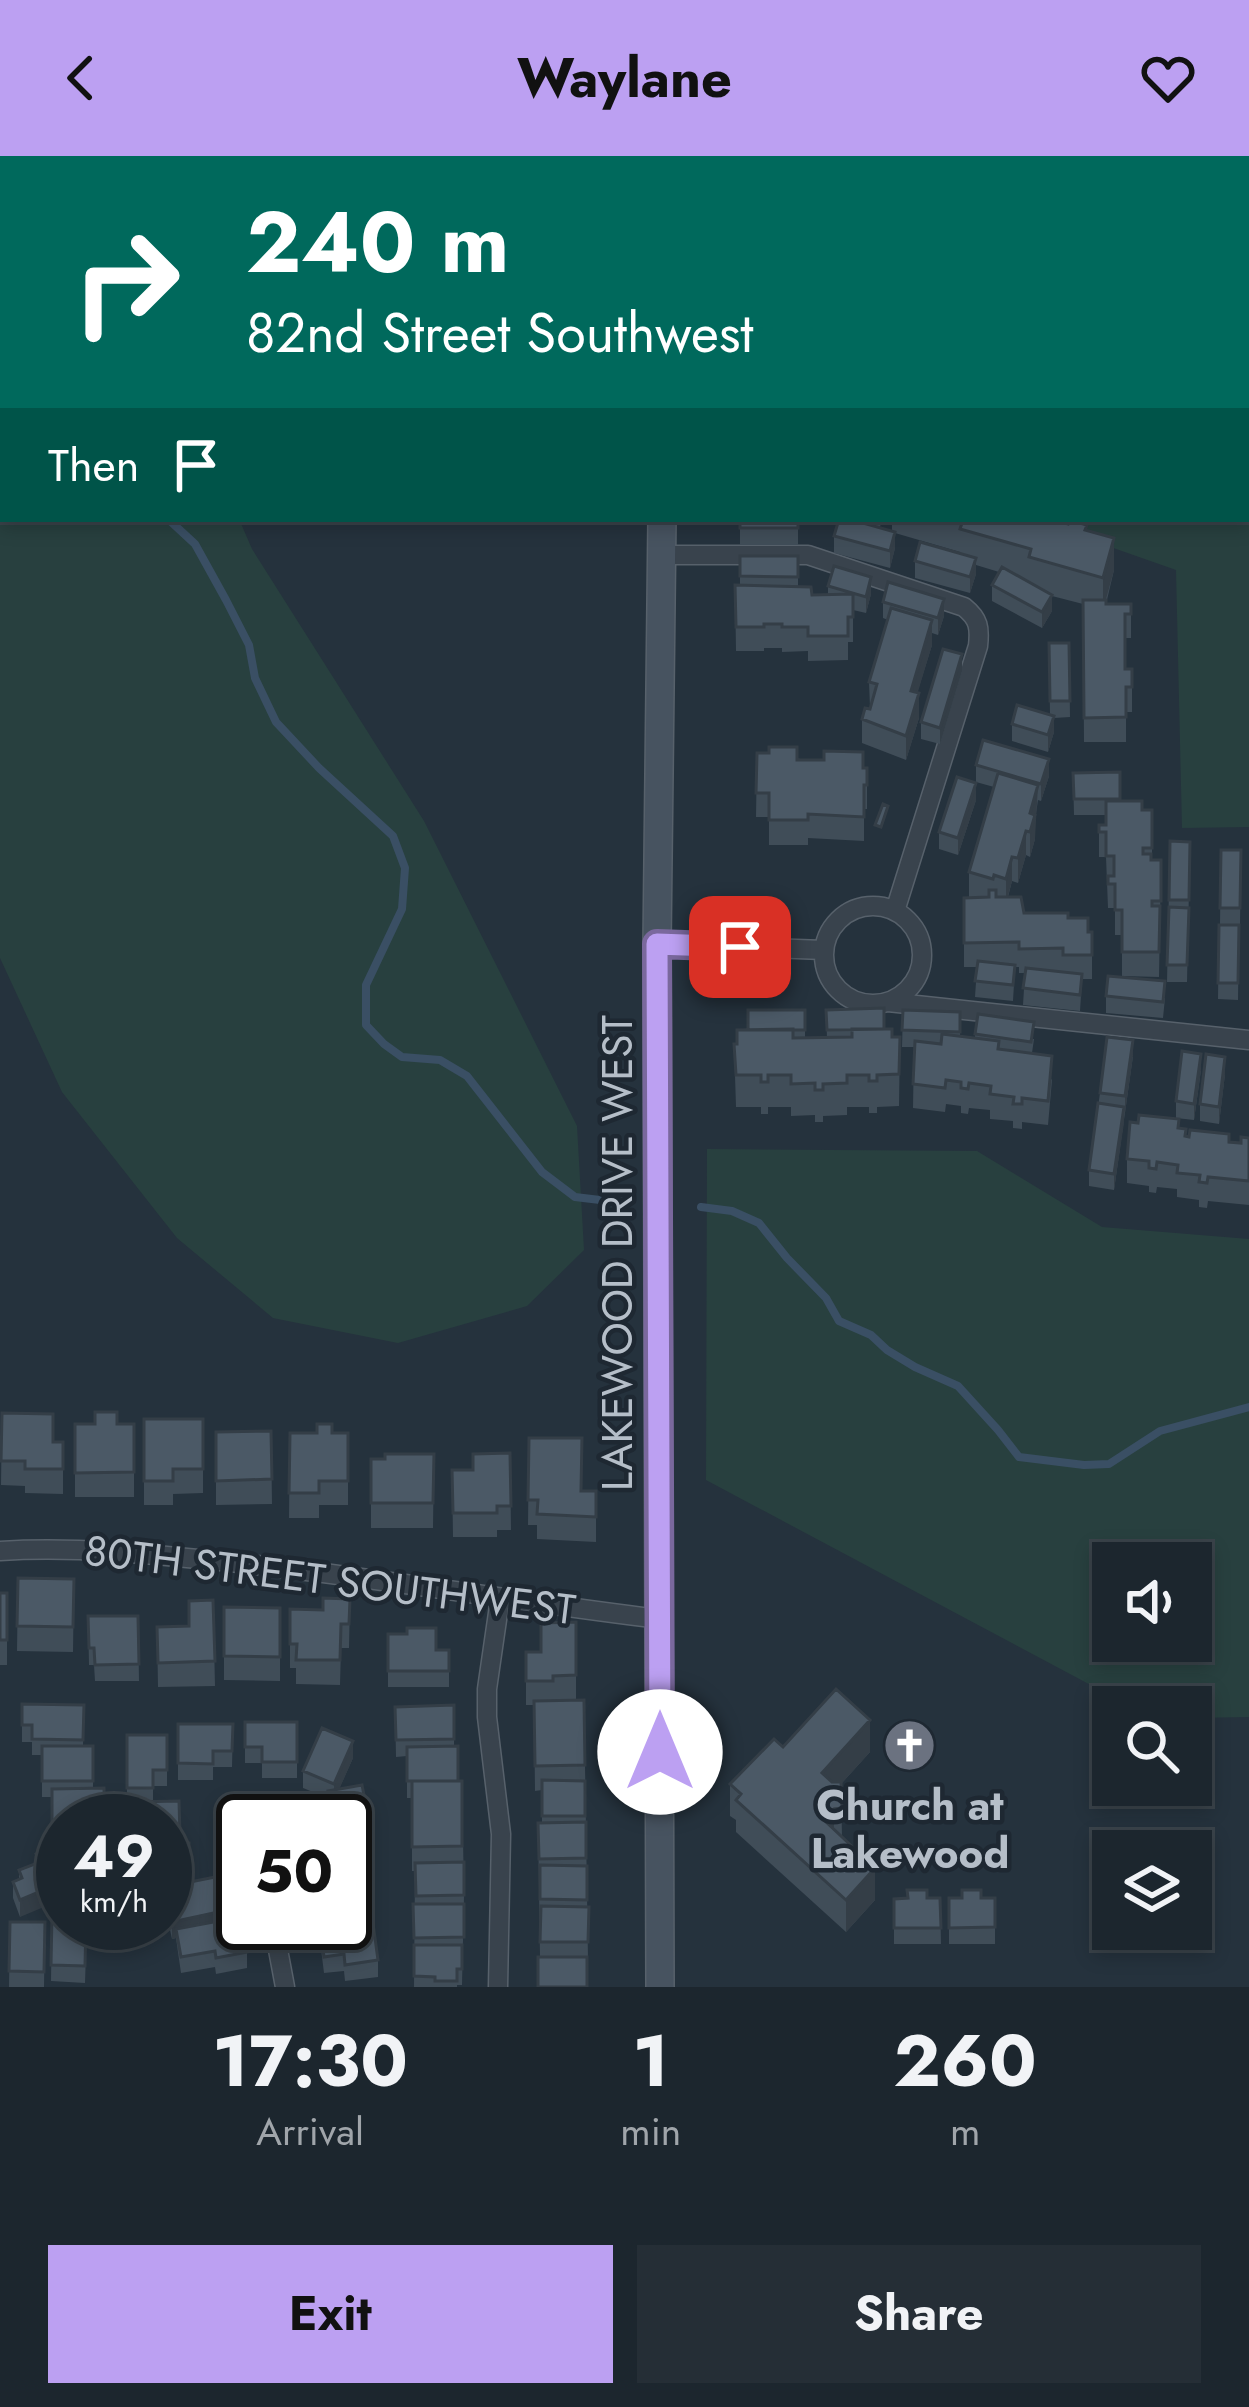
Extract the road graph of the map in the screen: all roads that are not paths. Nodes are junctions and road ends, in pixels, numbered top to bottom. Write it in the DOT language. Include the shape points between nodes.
graph roads {
  1 [pos="662,522"];
  2 [pos="663,555"];
  3 [pos="896,911"];
  4 [pos="657,944"];
  5 [pos="824,950"];
  6 [pos="888,1002"];
  7 [pos="1249,1040"];
  8 [pos="0,1551"];
  9 [pos="500,1599"];
  10 [pos="660,1619"];
  11 [pos="277,1950"];
  12 [pos="285,1987"];
  13 [pos="498,1987"];
  14 [pos="660,1987"];
  1 -- 2 [label="main road, LAKEWOOD DRIVE WEST"];
  2 -- 3 [label="street" via="808,555 964,607 978,622 972,668"];
  2 -- 4 [label="main road, LAKEWOOD DRIVE WEST"];
  3 -- 5 [label="street" via="851,910 837,920"];
  3 -- 6 [label="street" via="918,934 921,967"];
  4 -- 5 [label="street"];
  4 -- 10 [label="main road, LAKEWOOD DRIVE WEST"];
  5 -- 6 [label="street" via="842,993"];
  6 -- 7 [label="street"];
  8 -- 9 [label="street, 80TH STREET SOUTHWEST" via="113,1551"];
  9 -- 10 [label="street, 80TH STREET SOUTHWEST"];
  9 -- 13 [label="street" via="487,1689 501,1834"];
  10 -- 14 [label="main road, LAKEWOOD DRIVE WEST"];
  11 -- 12 [label="street"];
}
